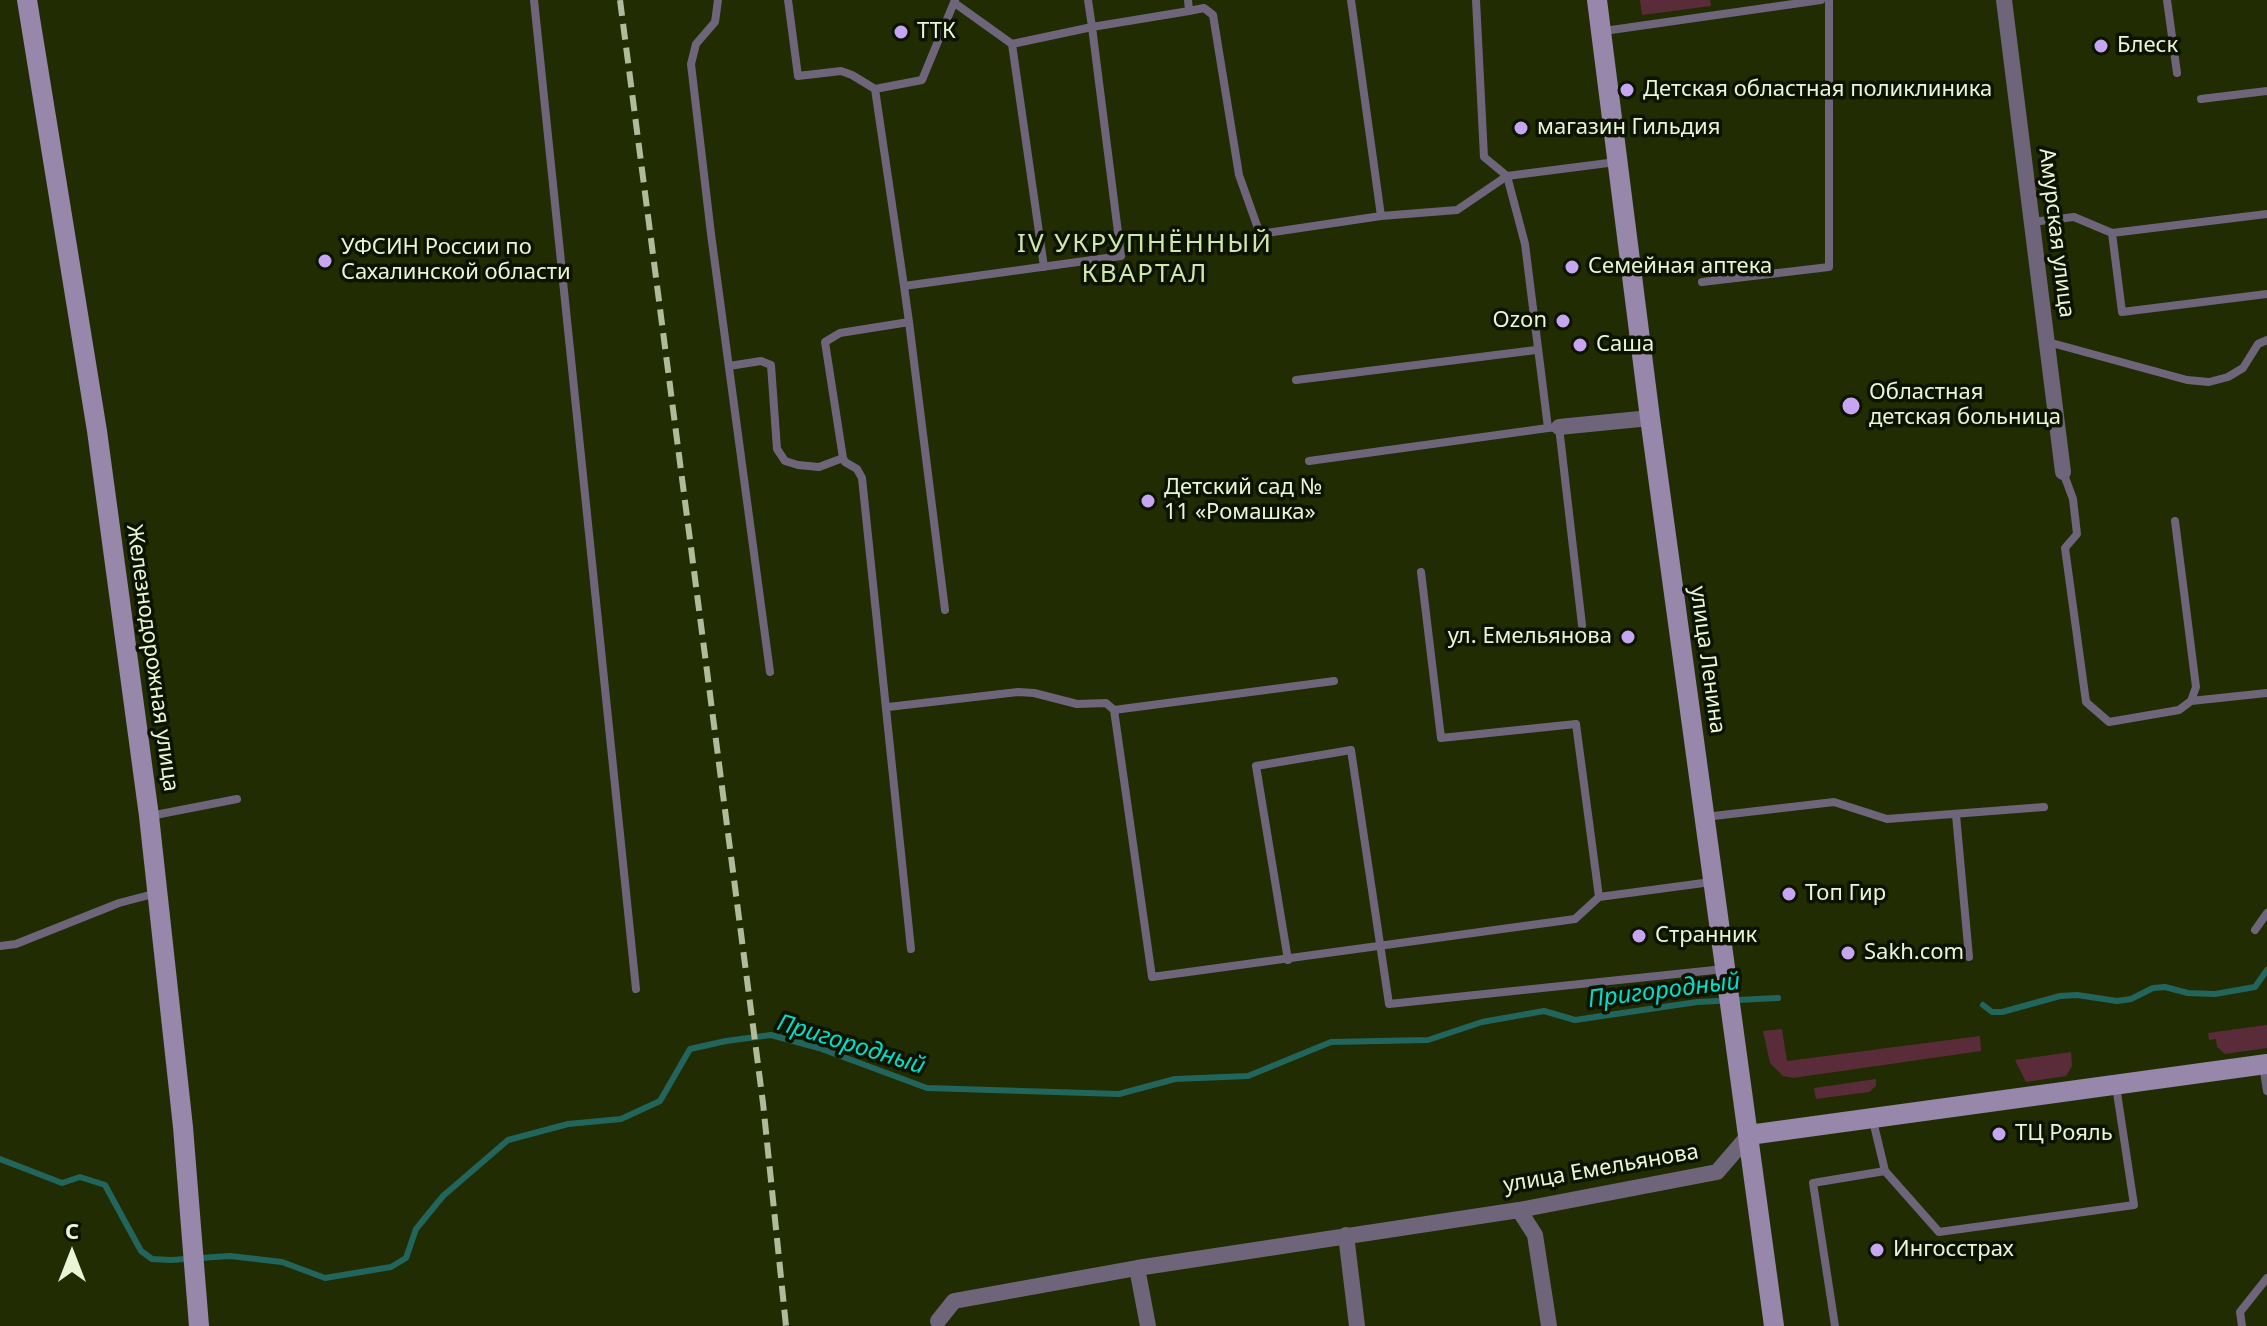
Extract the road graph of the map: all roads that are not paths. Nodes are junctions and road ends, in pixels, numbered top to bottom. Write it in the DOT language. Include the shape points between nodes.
graph roads {
  1 [pos="27,0"];
  2 [pos="534,0"];
  3 [pos="718,0"];
  4 [pos="788,0"];
  5 [pos="1088,0"];
  6 [pos="1188,0"];
  7 [pos="1351,0"];
  8 [pos="1476,0"];
  9 [pos="1597,0"];
  10 [pos="1821,0"];
  11 [pos="1829,0"];
  12 [pos="2004,0"];
  13 [pos="2167,0"];
  14 [pos="955,2"];
  15 [pos="1189,11"];
  16 [pos="1092,27"];
  17 [pos="1600,31"];
  18 [pos="1012,44"];
  19 [pos="2177,73"];
  20 [pos="875,89"];
  21 [pos="2267,91"];
  22 [pos="2201,99"];
  23 [pos="1617,161"];
  24 [pos="1507,176"];
  25 [pos="2267,214"];
  26 [pos="1381,216"];
  27 [pos="2032,222"];
  28 [pos="2112,233"];
  29 [pos="1044,267"];
  30 [pos="1702,282"];
  31 [pos="904,286"];
  32 [pos="2267,294"];
  33 [pos="909,322"];
  34 [pos="2267,340"];
  35 [pos="2047,341"];
  36 [pos="1536,350"];
  37 [pos="729,366"];
  38 [pos="1296,380"];
  39 [pos="1650,418"];
  40 [pos="1554,427"];
  41 [pos="843,458"];
  42 [pos="1309,461"];
  43 [pos="2063,472"];
  44 [pos="2175,521"];
  45 [pos="1421,572"];
  46 [pos="945,610"];
  47 [pos="1582,625"];
  48 [pos="770,672"];
  49 [pos="1334,681"];
  50 [pos="2267,693"];
  51 [pos="2191,701"];
  52 [pos="888,707"];
  53 [pos="1114,710"];
  54 [pos="237,799"];
  55 [pos="2044,807"];
  56 [pos="1956,815"];
  57 [pos="149,816"];
  58 [pos="1704,817"];
  59 [pos="1712,882"];
  60 [pos="158,892"];
  61 [pos="1599,897"];
  62 [pos="2267,913"];
  63 [pos="2255,930"];
  64 [pos="0,946"];
  65 [pos="1382,948"];
  66 [pos="911,949"];
  67 [pos="1969,957"];
  68 [pos="1288,960"];
  69 [pos="1725,977"];
  70 [pos="636,989"];
  71 [pos="2265,1064"];
  72 [pos="2116,1085"];
  73 [pos="2267,1091"];
  74 [pos="1872,1117"];
  75 [pos="1749,1135"];
  76 [pos="1885,1171"];
  77 [pos="1519,1210"];
  78 [pos="1346,1235"];
  79 [pos="1137,1268"];
  80 [pos="2267,1278"];
  81 [pos="199,1321"];
  82 [pos="933,1324"];
  83 [pos="1148,1326"];
  84 [pos="1357,1326"];
  85 [pos="1549,1326"];
  86 [pos="1774,1326"];
  87 [pos="1835,1326"];
  88 [pos="2242,1326"];
  1 -- 57 [label="main road, Железнодорожная улица" via="97,431"];
  2 -- 70 [label="lane"];
  3 -- 37 [label="lane" via="715,22 696,44 691,64"];
  4 -- 20 [label="lane" via="798,76 841,71"];
  5 -- 16 [label="lane"];
  6 -- 15 [label="lane"];
  7 -- 26 [label="lane"];
  8 -- 24 [label="lane" via="1484,157"];
  9 -- 17 [label="main road, улица Ленина"];
  10 -- 17 [label="lane"];
  11 -- 30 [label="lane" via="1829,267"];
  12 -- 27 [label="street, Амурская улица"];
  13 -- 19 [label="lane"];
  14 -- 18 [label="lane"];
  14 -- 20 [label="lane" via="922,80"];
  15 -- 16 [label="lane"];
  15 -- 26 [label="lane" via="1204,8 1213,15 1239,175 1260,234"];
  16 -- 18 [label="lane"];
  16 -- 29 [label="lane" via="1121,256"];
  17 -- 23 [label="main road, улица Ленина"];
  18 -- 29 [label="lane"];
  20 -- 31 [label="lane"];
  21 -- 22 [label="lane"];
  23 -- 24 [label="lane"];
  23 -- 39 [label="main road, улица Ленина"];
  24 -- 26 [label="lane" via="1457,210"];
  24 -- 36 [label="lane" via="1525,244"];
  25 -- 28 [label="lane"];
  27 -- 28 [label="lane" via="2074,217"];
  27 -- 35 [label="street, Амурская улица"];
  28 -- 32 [label="lane" via="2122,312"];
  29 -- 31 [label="lane"];
  31 -- 33 [label="lane"];
  33 -- 41 [label="lane" via="840,333 825,342"];
  33 -- 46 [label="lane"];
  34 -- 35 [label="lane" via="2258,344 2243,368 2209,382"];
  35 -- 43 [label="street, Амурская улица"];
  36 -- 38 [label="lane"];
  36 -- 40 [label="lane"];
  37 -- 41 [label="lane" via="761,361 771,365 777,449 785,461 819,467"];
  37 -- 48 [label="lane"];
  39 -- 40 [label="street"];
  39 -- 58 [label="main road, улица Ленина"];
  40 -- 42 [label="lane"];
  40 -- 47 [label="lane"];
  41 -- 52 [label="lane" via="862,478"];
  43 -- 51 [label="lane" via="2077,534 2065,548 2086,702 2109,722 2179,710"];
  44 -- 51 [label="lane" via="2196,687"];
  45 -- 61 [label="lane" via="1441,738 1576,724"];
  49 -- 53 [label="lane"];
  50 -- 51 [label="lane"];
  52 -- 53 [label="lane" via="1018,692 1077,704 1106,703"];
  52 -- 66 [label="lane"];
  53 -- 68 [label="lane" via="1152,977"];
  54 -- 57 [label="lane"];
  55 -- 56 [label="lane"];
  56 -- 58 [label="lane" via="1887,819 1834,802"];
  56 -- 67 [label="lane"];
  57 -- 60 [label="main road, Железнодорожная улица"];
  58 -- 59 [label="main road, улица Ленина"];
  59 -- 61 [label="lane"];
  59 -- 69 [label="main road, улица Ленина"];
  60 -- 64 [label="lane"];
  60 -- 81 [label="main road, Железнодорожная улица"];
  61 -- 65 [label="lane" via="1575,919"];
  62 -- 63 [label="lane"];
  65 -- 68 [label="lane"];
  65 -- 68 [label="lane" via="1351,750 1256,766"];
  65 -- 69 [label="lane" via="1389,1004"];
  69 -- 75 [label="main road, улица Ленина"];
  71 -- 72 [label="main road"];
  71 -- 73 [label="lane"];
  72 -- 74 [label="main road"];
  72 -- 76 [label="lane" via="2134,1205 1939,1232"];
  74 -- 75 [label="main road"];
  74 -- 76 [label="lane"];
  75 -- 77 [label="street, улица Емельянова" via="1717,1172"];
  75 -- 86 [label="main road, улица Ленина"];
  76 -- 87 [label="lane" via="1813,1183"];
  77 -- 78 [label="street, улица Емельянова"];
  77 -- 85 [label="street" via="1535,1235"];
  78 -- 79 [label="street, улица Емельянова"];
  78 -- 84 [label="street"];
  79 -- 82 [label="street, улица Емельянова" via="954,1301"];
  79 -- 83 [label="street"];
  80 -- 88 [label="lane" via="2240,1312"];
}
